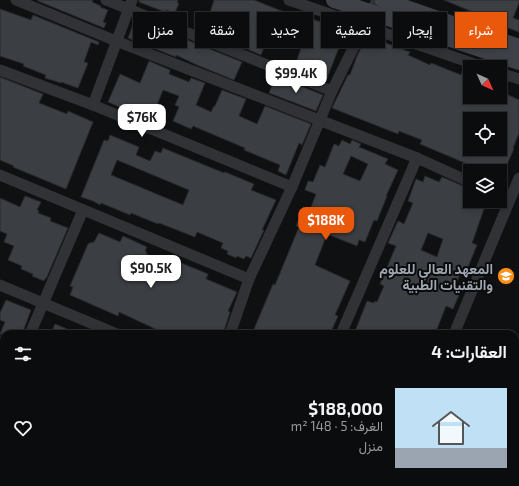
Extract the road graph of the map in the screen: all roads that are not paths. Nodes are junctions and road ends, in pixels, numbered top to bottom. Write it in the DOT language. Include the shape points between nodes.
graph roads {
  1 [pos="16,0"];
  2 [pos="106,0"];
  3 [pos="289,0"];
  4 [pos="334,0"];
  5 [pos="383,0"];
  6 [pos="130,4"];
  7 [pos="365,12"];
  8 [pos="368,12"];
  9 [pos="385,18"];
  10 [pos="385,20"];
  11 [pos="116,41"];
  12 [pos="519,46"];
  13 [pos="354,48"];
  14 [pos="468,60"];
  15 [pos="519,62"];
  16 [pos="0,70"];
  17 [pos="507,75"];
  18 [pos="519,79"];
  19 [pos="332,91"];
  20 [pos="93,105"];
  21 [pos="319,120"];
  22 [pos="417,158"];
  23 [pos="0,175"];
  24 [pos="519,178"];
  25 [pos="463,179"];
  26 [pos="292,187"];
  27 [pos="507,195"];
  28 [pos="501,208"];
  29 [pos="83,210"];
  30 [pos="249,279"];
  31 [pos="0,285"];
  32 [pos="43,304"];
  33 [pos="32,330"];
  34 [pos="107,330"];
  35 [pos="231,330"];
  36 [pos="343,330"];
  37 [pos="456,330"];
  1 -- 11 [label="street"];
  2 -- 6 [label="street"];
  3 -- 7 [label="street"];
  4 -- 8 [label="street"];
  5 -- 12 [label="street"];
  6 -- 11 [label="street"];
  6 -- 19 [label="street"];
  9 -- 15 [label="street"];
  10 -- 14 [label="street"];
  11 -- 20 [label="street"];
  11 -- 21 [label="street"];
  13 -- 19 [label="street"];
  16 -- 20 [label="street"];
  17 -- 18 [label="street"];
  19 -- 21 [label="street"];
  20 -- 26 [label="street"];
  21 -- 22 [label="street"];
  21 -- 26 [label="street"];
  22 -- 25 [label="street"];
  22 -- 36 [label="street"];
  23 -- 29 [label="street"];
  24 -- 27 [label="street"];
  26 -- 30 [label="street"];
  28 -- 37 [label="street"];
  29 -- 30 [label="street"];
  29 -- 32 [label="street"];
  30 -- 35 [label="street"];
  31 -- 32 [label="street"];
  32 -- 33 [label="street"];
  32 -- 34 [label="street"];
}
